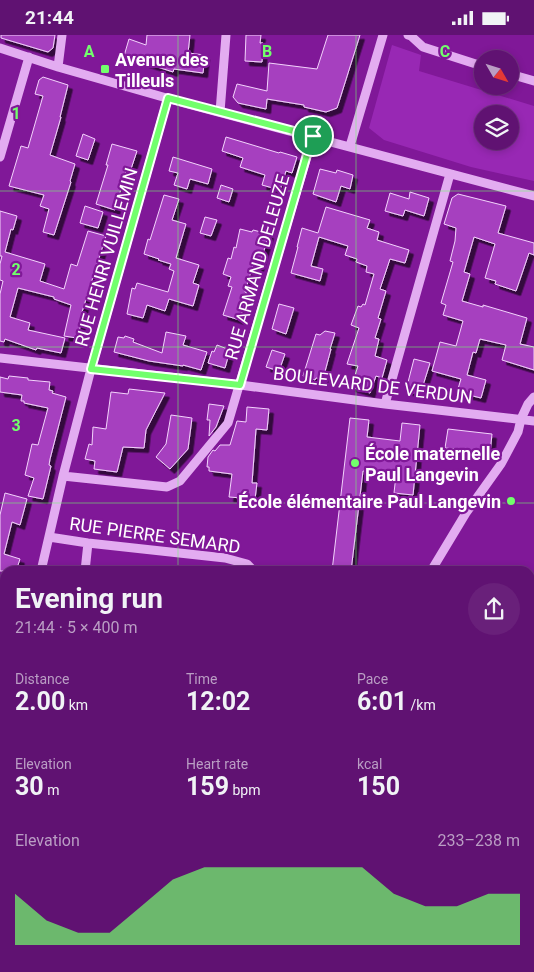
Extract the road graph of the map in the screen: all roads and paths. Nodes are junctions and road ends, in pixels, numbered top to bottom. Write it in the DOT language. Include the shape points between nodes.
graph roads {
  1 [pos="62,35"];
  2 [pos="226,35"];
  3 [pos="383,35"];
  4 [pos="410,35"];
  5 [pos="0,49"];
  6 [pos="29,57"];
  7 [pos="474,63"];
  8 [pos="58,67"];
  9 [pos="519,77"];
  10 [pos="534,81"];
  11 [pos="168,98"];
  12 [pos="220,112"];
  13 [pos="313,136"];
  14 [pos="350,146"];
  15 [pos="0,157"];
  16 [pos="450,173"];
  17 [pos="534,196"];
  18 [pos="0,358"];
  19 [pos="91,369"];
  20 [pos="240,385"];
  21 [pos="534,397"];
  22 [pos="385,404"];
  23 [pos="521,419"];
  24 [pos="534,421"];
  25 [pos="63,476"];
  26 [pos="49,537"];
  27 [pos="88,543"];
  28 [pos="42,566"];
  29 [pos="86,566"];
  30 [pos="249,566"];
  31 [pos="434,566"];
  1 -- 8 [label="street"];
  2 -- 12 [label="street"];
  3 -- 14 [label="street"];
  4 -- 7 [label="street" via="423,47"];
  5 -- 6 [label="street"];
  6 -- 8 [label="street"];
  6 -- 15 [label="street"];
  8 -- 11 [label="street"];
  9 -- 10 [label="street"];
  11 -- 12 [label="street"];
  11 -- 19 [label="street, RUE HENRI VUILLEMIN"];
  12 -- 13 [label="street"];
  13 -- 14 [label="street"];
  13 -- 20 [label="street, RUE ARMAND DELEUZE"];
  14 -- 16 [label="street"];
  16 -- 17 [label="street"];
  16 -- 22 [label="street"];
  18 -- 19 [label="street, BOULEVARD DE VERDUN"];
  19 -- 20 [label="street, BOULEVARD DE VERDUN"];
  19 -- 25 [label="street, RUE HENRI VUILLEMIN"];
  20 -- 22 [label="street, BOULEVARD DE VERDUN"];
  20 -- 25 [label="street, RUE ARMAND DELEUZE" via="228,423 180,481 167,487"];
  21 -- 23 [label="street"];
  22 -- 23 [label="street, BOULEVARD DE VERDUN"];
  23 -- 24 [label="street, BOULEVARD DE VERDUN"];
  23 -- 31 [label="street" via="518,432 501,464"];
  25 -- 26 [label="street, RUE HENRI VUILLEMIN"];
  26 -- 27 [label="street, RUE PIERRE SEMARD"];
  26 -- 28 [label="street, RUE HENRI VUILLEMIN"];
  27 -- 29 [label="street"];
  27 -- 30 [label="street, RUE PIERRE SEMARD" via="225,559"];
}
